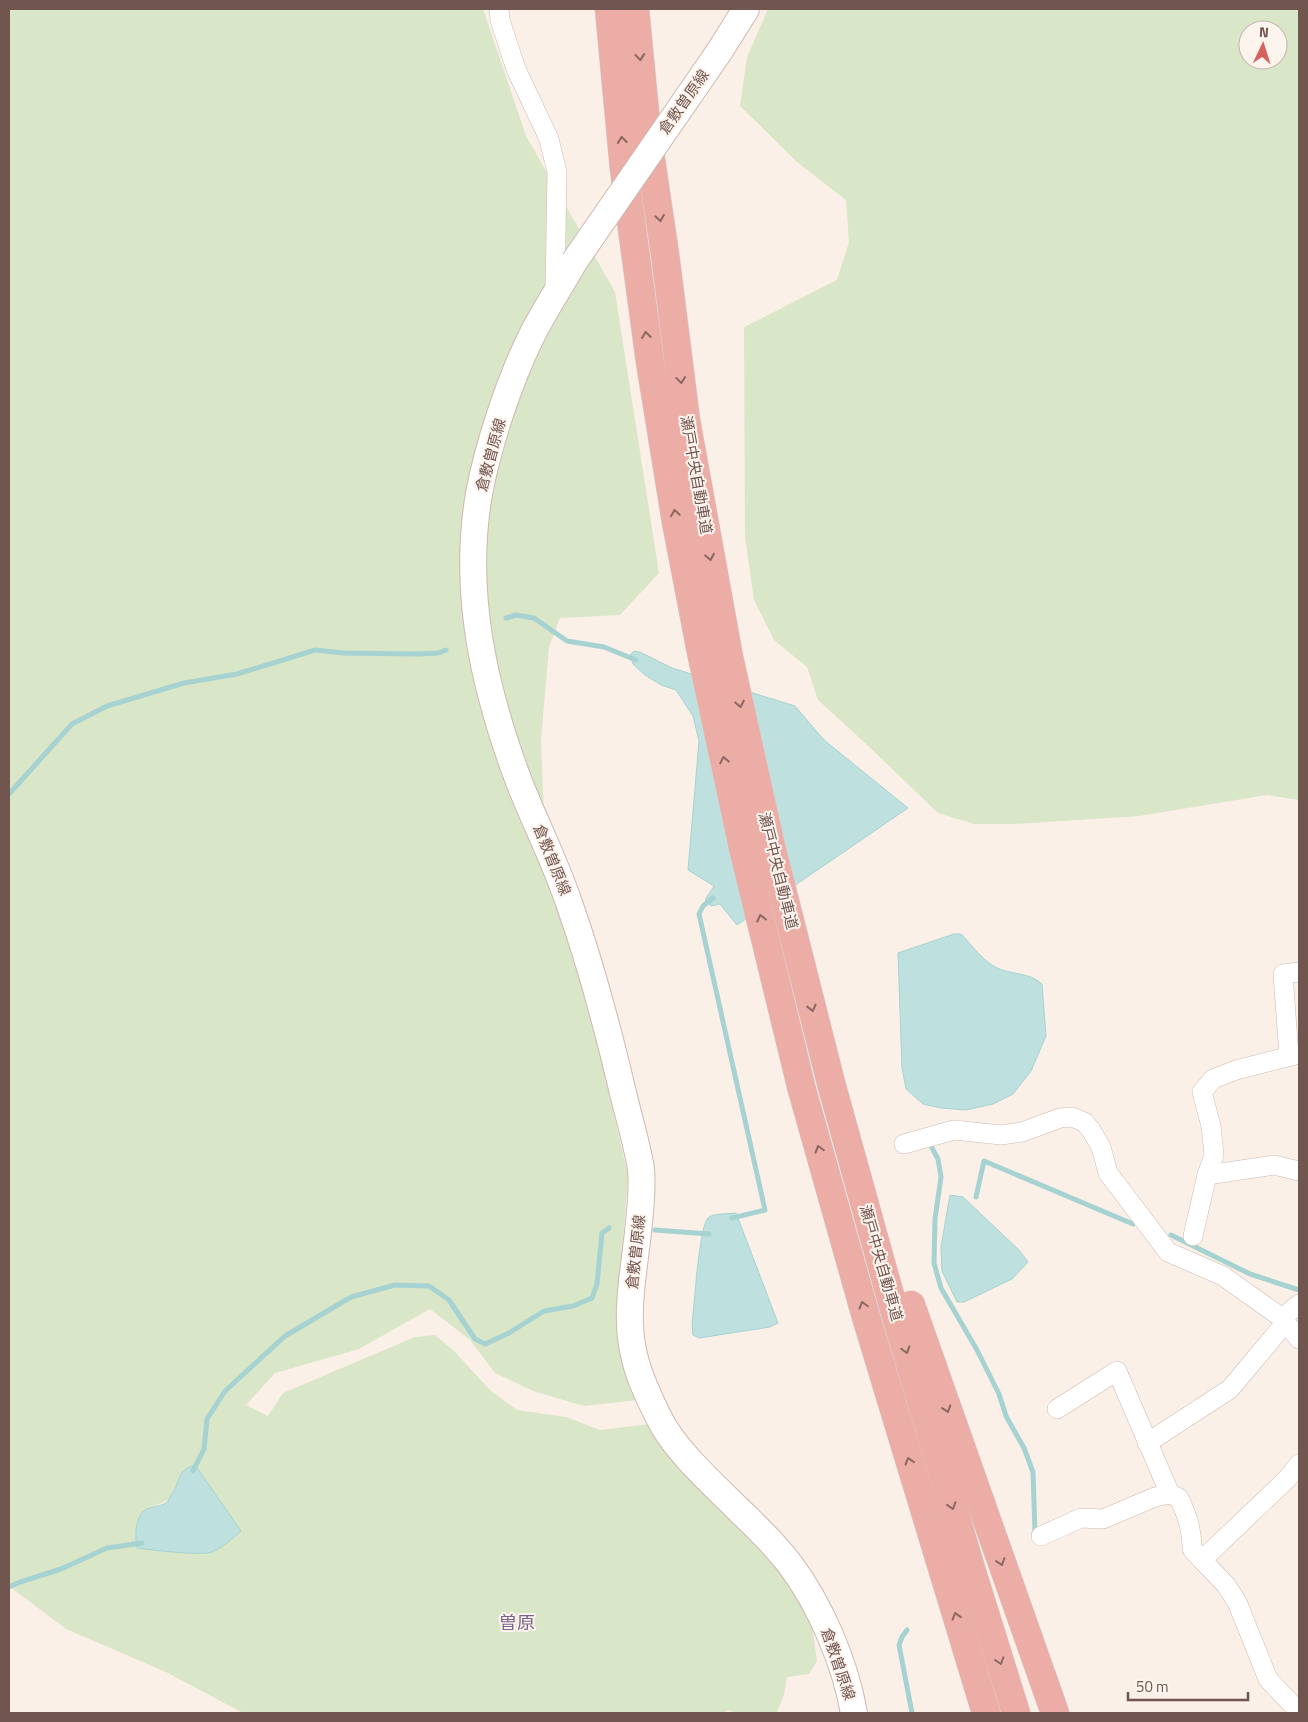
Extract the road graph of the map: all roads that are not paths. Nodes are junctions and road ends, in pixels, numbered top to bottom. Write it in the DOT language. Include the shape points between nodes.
graph roads {
  1 [pos="499,9"];
  2 [pos="609,9"];
  3 [pos="635,9"];
  4 [pos="746,9"];
  5 [pos="555,295"];
  6 [pos="1299,972"];
  7 [pos="1294,1055"];
  8 [pos="831,1083"];
  9 [pos="904,1144"];
  10 [pos="1299,1172"];
  11 [pos="1207,1175"];
  12 [pos="1193,1236"];
  13 [pos="1299,1304"];
  14 [pos="1284,1320"];
  15 [pos="1299,1339"];
  16 [pos="1056,1409"];
  17 [pos="1147,1443"];
  18 [pos="1299,1464"];
  19 [pos="1170,1494"];
  20 [pos="1041,1536"];
  21 [pos="1202,1560"];
  22 [pos="1299,1712"];
  23 [pos="854,1713"];
  24 [pos="986,1713"];
  25 [pos="1016,1713"];
  26 [pos="1055,1713"];
  1 -- 5 [label="street" via="516,69 548,139 557,172"];
  24 -- 2 [label="highway, 瀬戸中央自動車道, one-way" via="866,1318 802,1090 743,848 676,522 650,362 624,169"];
  3 -- 8 [label="highway, 瀬戸中央自動車道, one-way" via="647,133 666,254 686,420 729,657 770,842"];
  4 -- 5 [label="street, 倉敷曽原線, bridge" via="574,262"];
  5 -- 23 [label="street, 倉敷曽原線" via="531,336 510,385 479,494 473,591 482,657 495,714 569,901 592,974 641,1171 629,1316 633,1350 642,1380 660,1421 689,1460 755,1525 789,1564 818,1610 837,1652"];
  6 -- 7 [label="street" via="1283,974"];
  7 -- 11 [label="street" via="1213,1079 1202,1092 1214,1155"];
  8 -- 25 [label="highway, 瀬戸中央自動車道, one-way" via="898,1323"];
  8 -- 26 [label="highway, one-way"];
  9 -- 14 [label="street" via="954,1130 1001,1135 1022,1132 1060,1118 1072,1117 1084,1122 1100,1148 1108,1173 1168,1252 1223,1276"];
  10 -- 11 [label="street" via="1274,1165"];
  11 -- 12 [label="street"];
  13 -- 14 [label="street"];
  14 -- 15 [label="street"];
  14 -- 17 [label="street" via="1230,1389"];
  16 -- 17 [label="street" via="1117,1371"];
  17 -- 19 [label="street"];
  18 -- 21 [label="street"];
  19 -- 20 [label="street" via="1103,1519 1081,1518"];
  19 -- 21 [label="street" via="1179,1498 1188,1517 1192,1549"];
  21 -- 22 [label="street" via="1226,1584 1237,1602 1268,1679"];
}
